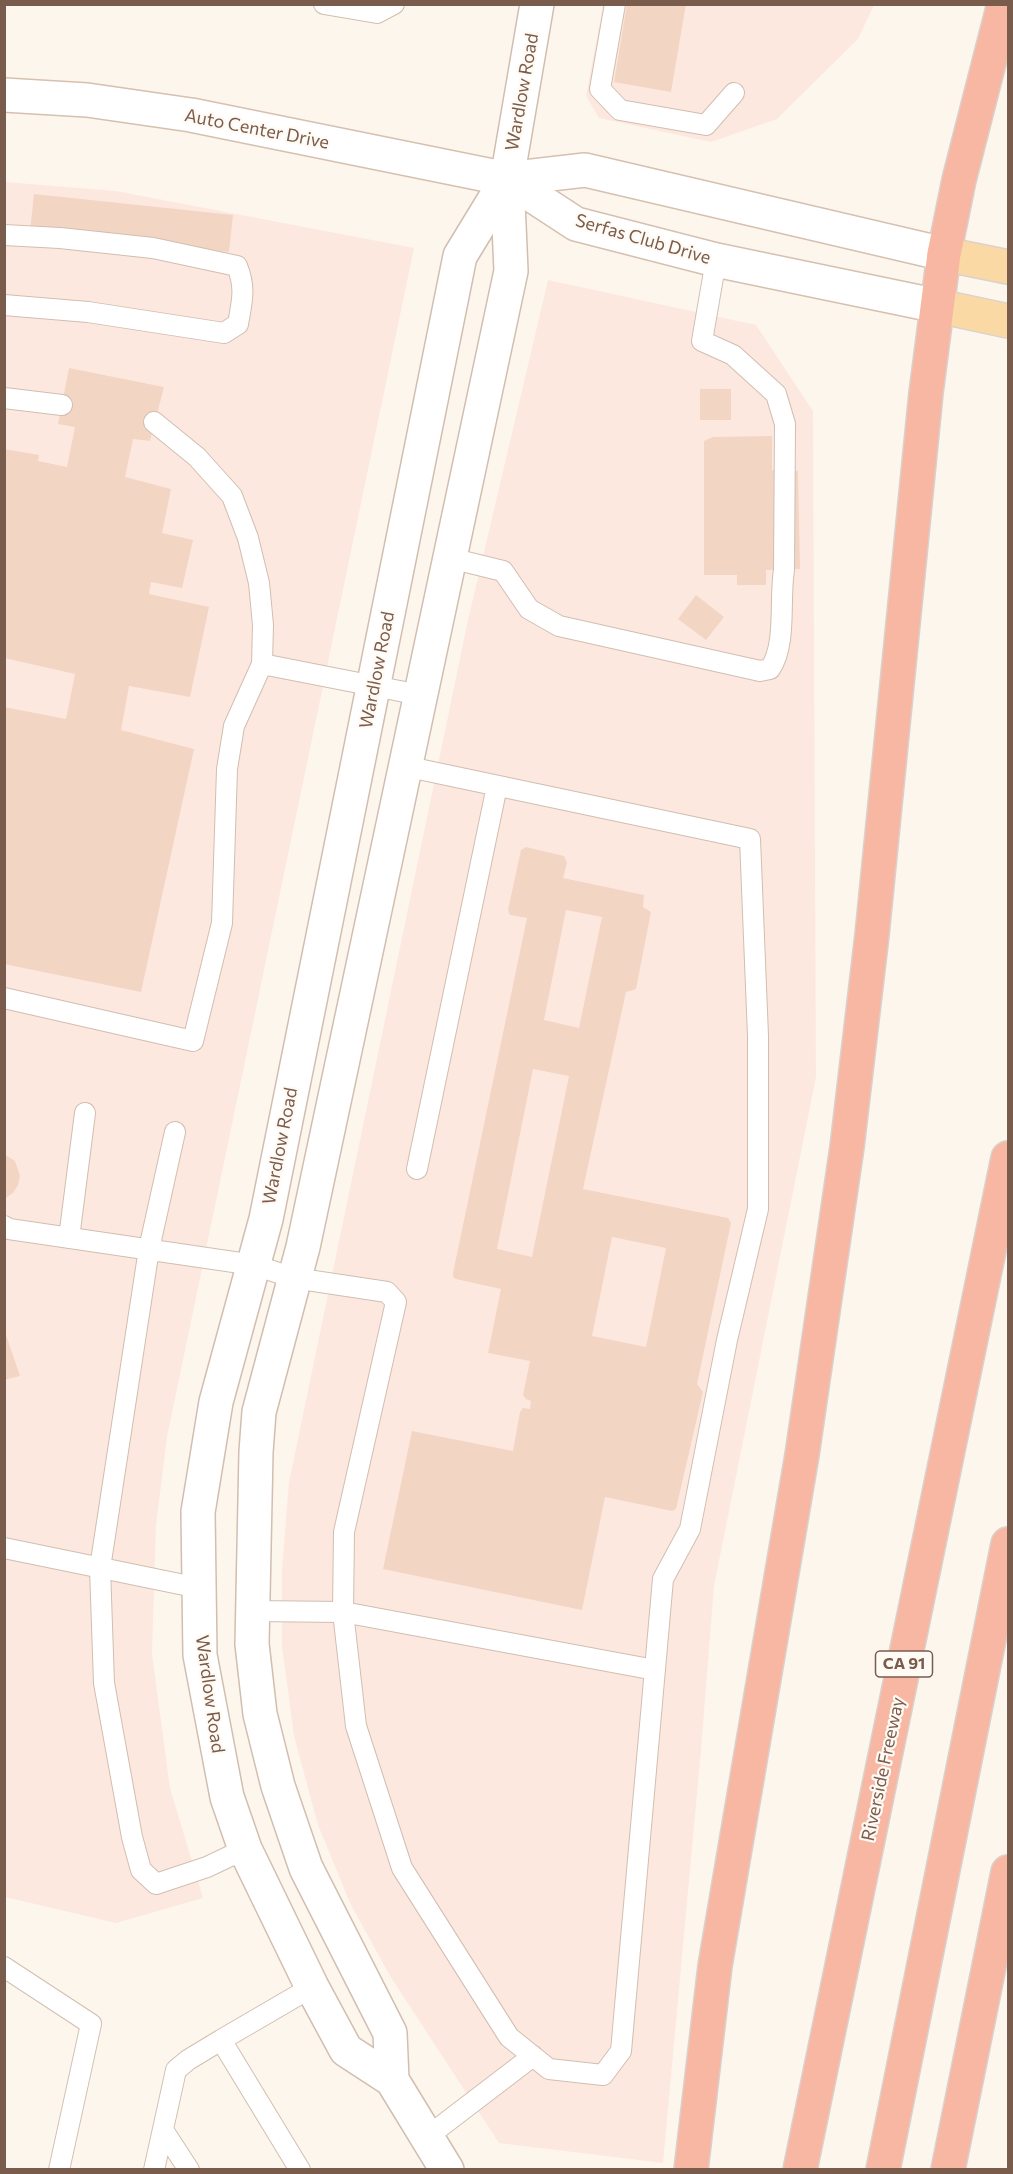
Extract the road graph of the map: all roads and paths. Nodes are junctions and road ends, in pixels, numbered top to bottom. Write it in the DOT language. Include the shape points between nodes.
graph roads {
  1 [pos="324,4"];
  2 [pos="394,4"];
  3 [pos="537,4"];
  4 [pos="615,4"];
  5 [pos="1004,4"];
  6 [pos="734,93"];
  7 [pos="4,95"];
  8 [pos="507,179"];
  9 [pos="4,235"];
  10 [pos="944,254"];
  11 [pos="716,260"];
  12 [pos="1008,267"];
  13 [pos="4,305"];
  14 [pos="938,306"];
  15 [pos="1008,321"];
  16 [pos="4,398"];
  17 [pos="62,405"];
  18 [pos="154,422"];
  19 [pos="450,558"];
  20 [pos="262,664"];
  21 [pos="374,686"];
  22 [pos="420,695"];
  23 [pos="404,766"];
  24 [pos="497,786"];
  25 [pos="4,998"];
  26 [pos="85,1113"];
  27 [pos="175,1132"];
  28 [pos="1008,1158"];
  29 [pos="417,1168"];
  30 [pos="4,1226"];
  31 [pos="69,1238"];
  32 [pos="149,1249"];
  33 [pos="254,1265"];
  34 [pos="294,1278"];
  35 [pos="1008,1544"];
  36 [pos="4,1548"];
  37 [pos="100,1568"];
  38 [pos="199,1588"];
  39 [pos="252,1611"];
  40 [pos="344,1612"];
  41 [pos="655,1670"];
  42 [pos="278,1786"];
  43 [pos="227,1797"];
  44 [pos="245,1849"];
  45 [pos="1008,1872"];
  46 [pos="4,1967"];
  47 [pos="312,1987"];
  48 [pos="221,2040"];
  49 [pos="533,2056"];
  50 [pos="392,2080"];
  51 [pos="163,2130"];
  52 [pos="427,2137"];
  53 [pos="59,2169"];
  54 [pos="154,2169"];
  55 [pos="189,2169"];
  56 [pos="300,2169"];
  57 [pos="447,2169"];
  58 [pos="691,2169"];
  59 [pos="800,2169"];
  60 [pos="883,2169"];
  61 [pos="948,2169"];
  1 -- 2 [label="lane" via="377,13"];
  3 -- 8 [label="street, Wardlow Road"];
  4 -- 6 [label="lane" via="600,89 620,110 706,125"];
  5 -- 10 [label="highway"];
  7 -- 8 [label="street, Auto Center Drive" via="87,100 191,115"];
  8 -- 10 [label="street" via="585,170"];
  8 -- 11 [label="street, Serfas Club Drive" via="576,224"];
  8 -- 19 [label="street, Wardlow Road" via="511,271"];
  8 -- 21 [label="street, Wardlow Road" via="460,256"];
  9 -- 13 [label="lane" via="153,248 237,266 243,280 243,295 238,324 224,333 88,312"];
  10 -- 12 [label="main road"];
  10 -- 14 [label="highway"];
  11 -- 14 [label="street, Serfas Club Drive"];
  11 -- 19 [label="lane" via="702,341 733,355 770,387 785,424 781,627 776,661 770,669 760,672 559,626 529,609 503,571"];
  14 -- 15 [label="main road, Serfas Club Drive"];
  14 -- 58 [label="highway" via="847,1147 802,1455 715,1966"];
  16 -- 17 [label="lane"];
  18 -- 20 [label="lane" via="197,457 232,496 259,583"];
  19 -- 22 [label="street, Wardlow Road"];
  20 -- 21 [label="lane"];
  20 -- 25 [label="lane" via="234,726 225,801 222,923 193,1041"];
  21 -- 22 [label="lane"];
  21 -- 33 [label="street, Wardlow Road"];
  22 -- 23 [label="street, Wardlow Road"];
  23 -- 24 [label="lane"];
  23 -- 34 [label="street, Wardlow Road"];
  24 -- 29 [label="lane"];
  24 -- 41 [label="lane" via="750,839 758,1036 758,1209 727,1340 690,1529 663,1579"];
  26 -- 31 [label="lane"];
  27 -- 32 [label="lane"];
  28 -- 59 [label="highway, Riverside Freeway / CA 91"];
  30 -- 31 [label="lane"];
  31 -- 32 [label="lane"];
  32 -- 33 [label="lane"];
  32 -- 37 [label="lane"];
  33 -- 34 [label="lane"];
  33 -- 38 [label="street, Wardlow Road" via="216,1402 198,1512"];
  34 -- 39 [label="street, Wardlow Road" via="259,1412"];
  34 -- 40 [label="lane" via="387,1292 396,1302 344,1532"];
  35 -- 60 [label="highway"];
  36 -- 37 [label="lane"];
  37 -- 38 [label="lane"];
  37 -- 44 [label="lane" via="104,1683 141,1870 156,1884"];
  38 -- 43 [label="street, Wardlow Road" via="200,1655"];
  39 -- 40 [label="lane"];
  39 -- 42 [label="street, Wardlow Road" via="260,1714"];
  40 -- 41 [label="lane"];
  40 -- 49 [label="lane" via="356,1726 402,1868 509,2037"];
  41 -- 49 [label="lane" via="621,2051 603,2075 549,2069"];
  42 -- 43 [label="street"];
  42 -- 50 [label="street, Wardlow Road" via="306,1868 390,2033"];
  43 -- 44 [label="street, Wardlow Road"];
  44 -- 47 [label="street, Wardlow Road"];
  45 -- 61 [label="highway"];
  46 -- 53 [label="lane" via="91,2024"];
  47 -- 48 [label="lane"];
  47 -- 50 [label="street, Wardlow Road" via="346,2050"];
  48 -- 51 [label="lane" via="176,2070"];
  48 -- 56 [label="lane"];
  49 -- 52 [label="lane"];
  50 -- 52 [label="street, Wardlow Road"];
  51 -- 54 [label="lane"];
  51 -- 55 [label="lane"];
  52 -- 57 [label="street, Wardlow Road"];
}
